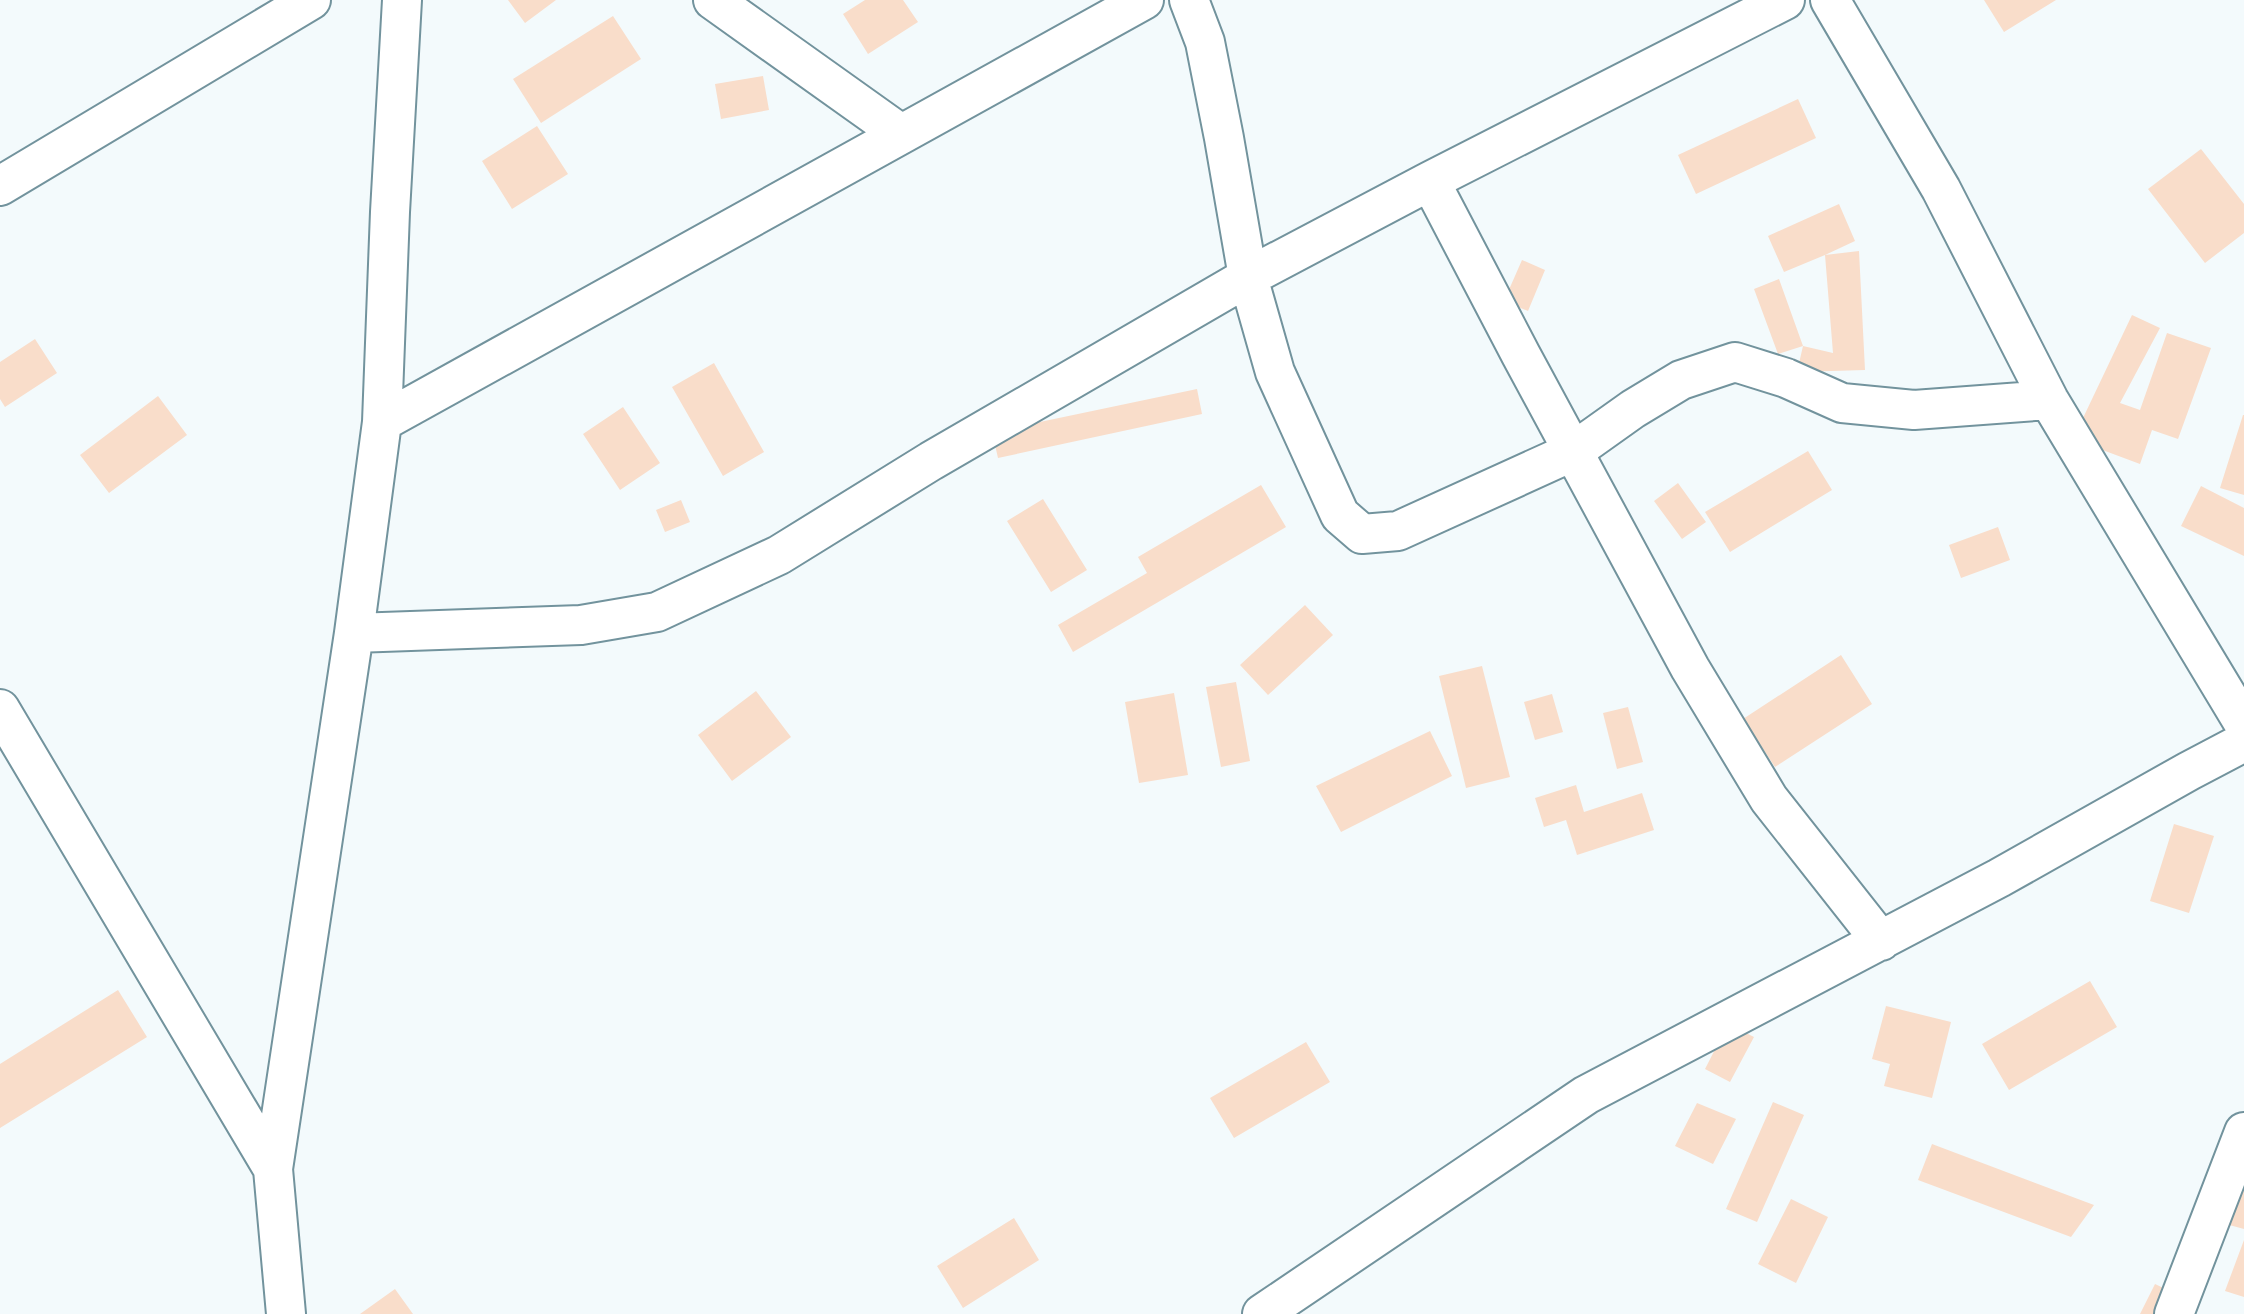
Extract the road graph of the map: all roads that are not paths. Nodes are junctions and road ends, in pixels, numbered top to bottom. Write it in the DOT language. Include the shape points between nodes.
graph roads {
  1 [pos="312,0"];
  2 [pos="402,0"];
  3 [pos="713,0"];
  4 [pos="1144,0"];
  5 [pos="1189,0"];
  6 [pos="1785,0"];
  7 [pos="1830,0"];
  8 [pos="901,134"];
  9 [pos="1430,181"];
  10 [pos="0,186"];
  11 [pos="1248,277"];
  12 [pos="2049,400"];
  13 [pos="382,422"];
  14 [pos="1574,450"];
  15 [pos="354,634"];
  16 [pos="0,709"];
  17 [pos="2244,724"];
  18 [pos="2244,742"];
  19 [pos="1881,941"];
  20 [pos="2244,1132"];
  21 [pos="273,1169"];
  22 [pos="286,1314"];
  23 [pos="1262,1314"];
  24 [pos="2174,1314"];
  1 -- 10 [label="street"];
  2 -- 13 [label="street"];
  3 -- 8 [label="street"];
  4 -- 8 [label="street"];
  5 -- 11 [label="street" via="1205,42"];
  6 -- 9 [label="street"];
  7 -- 12 [label="street" via="1941,189"];
  8 -- 13 [label="street"];
  9 -- 11 [label="street"];
  9 -- 14 [label="street"];
  11 -- 14 [label="street" via="1275,372 1340,515 1362,534 1398,531"];
  11 -- 15 [label="street" via="779,555 657,612 580,625"];
  12 -- 14 [label="street" via="1914,410 1842,403 1735,362 1681,380"];
  12 -- 17 [label="street"];
  13 -- 15 [label="street"];
  14 -- 19 [label="street" via="1690,668 1769,799"];
  15 -- 21 [label="street"];
  16 -- 21 [label="street"];
  18 -- 19 [label="street"];
  19 -- 23 [label="street" via="1586,1095"];
  20 -- 24 [label="street"];
  21 -- 22 [label="street"];
}
